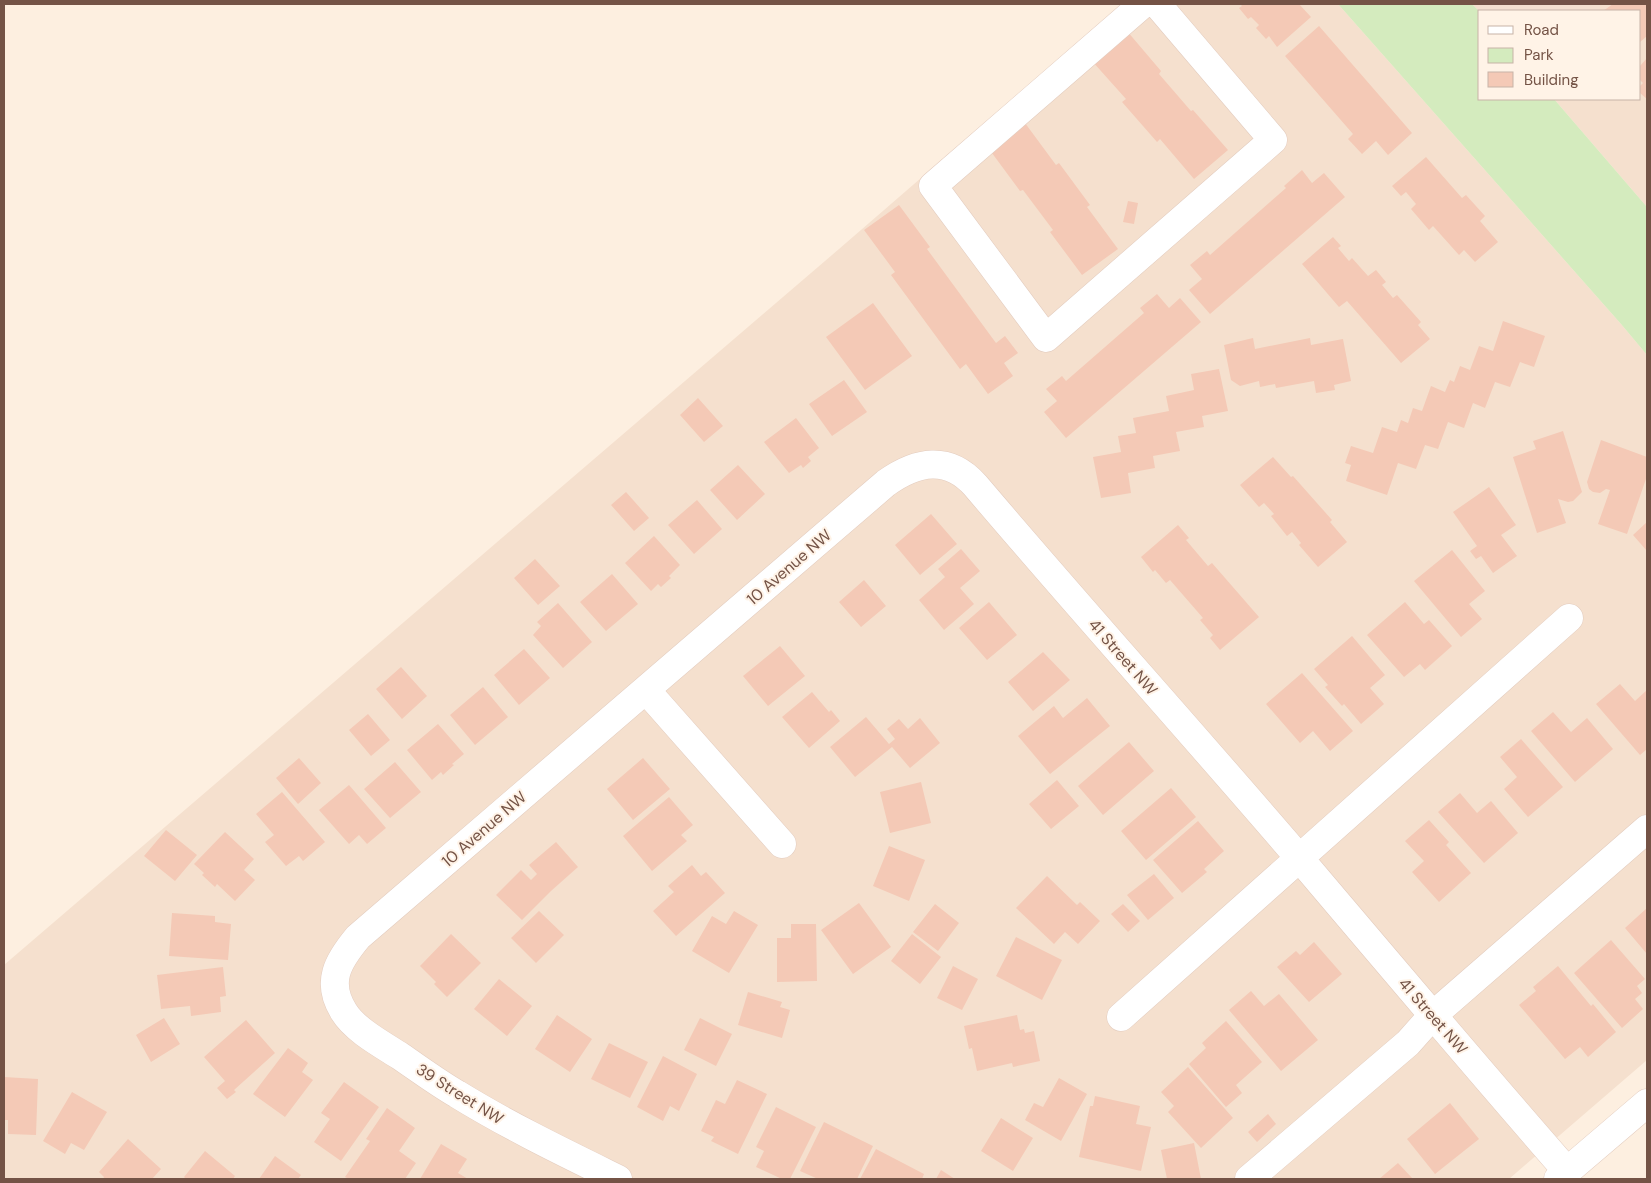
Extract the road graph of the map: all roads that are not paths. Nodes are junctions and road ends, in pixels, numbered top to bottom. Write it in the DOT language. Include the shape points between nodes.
graph roads {
  1 [pos="1143,4"];
  2 [pos="1157,4"];
  3 [pos="941,464"];
  4 [pos="1570,618"];
  5 [pos="646,690"];
  6 [pos="1647,829"];
  7 [pos="782,844"];
  8 [pos="1300,859"];
  9 [pos="334,977"];
  10 [pos="1121,1016"];
  11 [pos="1432,1016"];
  12 [pos="1647,1102"];
  13 [pos="1562,1175"];
  14 [pos="618,1179"];
  15 [pos="1249,1179"];
  1 -- 2 [label="street" via="933,186 1046,338 1273,140"];
  3 -- 5 [label="street, 10 Avenue NW" via="899,474"];
  3 -- 8 [label="street, 41 Street NW" via="966,475"];
  4 -- 8 [label="street"];
  5 -- 7 [label="street"];
  5 -- 9 [label="street, 10 Avenue NW" via="358,937 346,951"];
  6 -- 11 [label="street"];
  8 -- 10 [label="street"];
  8 -- 11 [label="street, 41 Street NW"];
  9 -- 14 [label="street, 39 Street NW" via="335,990 344,1012 372,1038 456,1094 534,1138"];
  11 -- 13 [label="street, 41 Street NW"];
  11 -- 15 [label="street" via="1408,1043"];
  12 -- 13 [label="street"];
}
